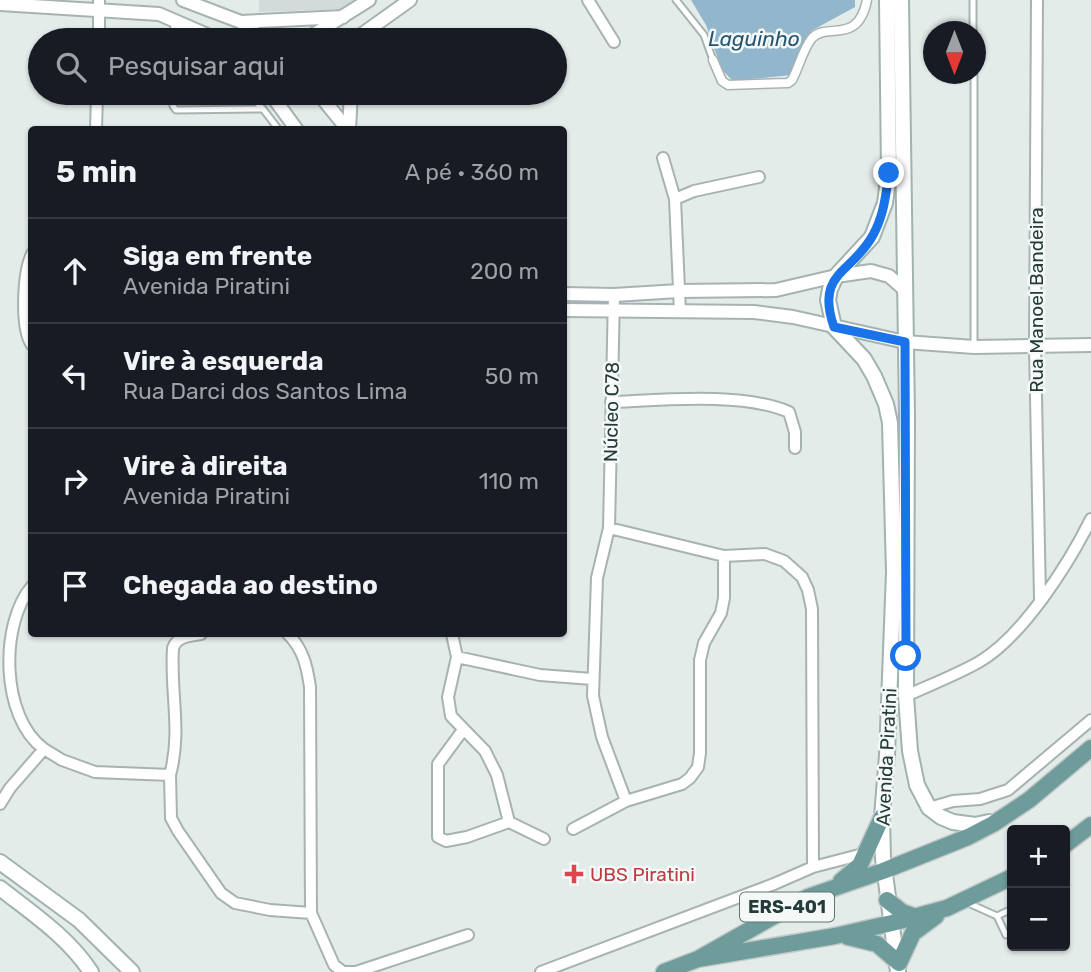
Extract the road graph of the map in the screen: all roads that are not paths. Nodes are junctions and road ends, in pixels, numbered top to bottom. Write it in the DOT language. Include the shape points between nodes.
graph roads {
  1 [pos="183,0"];
  2 [pos="369,0"];
  3 [pos="410,0"];
  4 [pos="588,0"];
  5 [pos="676,0"];
  6 [pos="867,0"];
  7 [pos="887,0"];
  8 [pos="901,0"];
  9 [pos="973,0"];
  10 [pos="1037,0"];
  11 [pos="0,4"];
  12 [pos="99,4"];
  13 [pos="343,17"];
  14 [pos="174,19"];
  15 [pos="973,21"];
  16 [pos="241,22"];
  17 [pos="99,28"];
  18 [pos="174,28"];
  19 [pos="193,28"];
  20 [pos="249,28"];
  21 [pos="325,28"];
  22 [pos="375,28"];
  23 [pos="614,42"];
  24 [pos="713,60"];
  25 [pos="974,84"];
  26 [pos="97,105"];
  27 [pos="173,105"];
  28 [pos="259,105"];
  29 [pos="281,105"];
  30 [pos="328,105"];
  31 [pos="350,105"];
  32 [pos="262,108"];
  33 [pos="96,126"];
  34 [pos="276,126"];
  35 [pos="294,126"];
  36 [pos="346,126"];
  37 [pos="349,126"];
  38 [pos="663,158"];
  39 [pos="759,177"];
  40 [pos="675,199"];
  41 [pos="28,266"];
  42 [pos="836,276"];
  43 [pos="905,290"];
  44 [pos="679,291"];
  45 [pos="567,294"];
  46 [pos="614,295"];
  47 [pos="567,310"];
  48 [pos="615,311"];
  49 [pos="680,312"];
  50 [pos="834,327"];
  51 [pos="28,340"];
  52 [pos="905,342"];
  53 [pos="1091,345"];
  54 [pos="1035,346"];
  55 [pos="974,347"];
  56 [pos="611,402"];
  57 [pos="795,448"];
  58 [pos="1091,519"];
  59 [pos="609,528"];
  60 [pos="724,556"];
  61 [pos="28,590"];
  62 [pos="1040,599"];
  63 [pos="186,637"];
  64 [pos="291,637"];
  65 [pos="454,637"];
  66 [pos="457,657"];
  67 [pos="592,679"];
  68 [pos="906,696"];
  69 [pos="1091,720"];
  70 [pos="463,730"];
  71 [pos="1091,748"];
  72 [pos="44,749"];
  73 [pos="910,751"];
  74 [pos="887,755"];
  75 [pos="170,775"];
  76 [pos="626,801"];
  77 [pos="0,804"];
  78 [pos="929,807"];
  79 [pos="1009,814"];
  80 [pos="882,817"];
  81 [pos="509,822"];
  82 [pos="1091,825"];
  83 [pos="572,829"];
  84 [pos="544,839"];
  85 [pos="1070,841"];
  86 [pos="867,853"];
  87 [pos="0,862"];
  88 [pos="813,867"];
  89 [pos="883,871"];
  90 [pos="1007,879"];
  91 [pos="0,888"];
  92 [pos="808,897"];
  93 [pos="887,901"];
  94 [pos="963,901"];
  95 [pos="947,908"];
  96 [pos="1007,911"];
  97 [pos="311,913"];
  98 [pos="913,916"];
  99 [pos="997,916"];
  100 [pos="892,923"];
  101 [pos="1007,924"];
  102 [pos="1002,926"];
  103 [pos="1007,934"];
  104 [pos="468,935"];
  105 [pos="835,936"];
  106 [pos="698,959"];
  107 [pos="899,967"];
  108 [pos="92,972"];
  109 [pos="132,972"];
  110 [pos="541,972"];
  111 [pos="664,972"];
  1 -- 16 [label="street"];
  2 -- 13 [label="street"];
  3 -- 22 [label="street"];
  4 -- 23 [label="street"];
  5 -- 24 [label="lane" via="704,35"];
  6 -- 24 [label="street" via="863,16 849,28 813,37 788,83 728,85"];
  7 -- 42 [label="main road" via="889,173 885,203 872,237"];
  8 -- 43 [label="main road, Avenida Piratini"];
  9 -- 15 [label="lane"];
  10 -- 54 [label="street, Rua Manoel Bandeira"];
  11 -- 12 [label="street"];
  12 -- 14 [label="street"];
  12 -- 17 [label="street"];
  13 -- 16 [label="street"];
  13 -- 21 [label="street"];
  14 -- 18 [label="lane"];
  14 -- 19 [label="street"];
  16 -- 20 [label="street"];
  25 -- 55 [label="lane"];
  26 -- 33 [label="street"];
  27 -- 32 [label="lane" via="182,112"];
  28 -- 32 [label="lane"];
  29 -- 35 [label="street"];
  30 -- 36 [label="street"];
  31 -- 37 [label="street"];
  32 -- 34 [label="lane"];
  38 -- 40 [label="street"];
  39 -- 40 [label="street"];
  40 -- 44 [label="street"];
  41 -- 51 [label="street" via="24,324"];
  42 -- 43 [label="street" via="881,272"];
  42 -- 44 [label="street" via="776,290"];
  42 -- 50 [label="main road" via="828,300"];
  43 -- 52 [label="main road, Avenida Piratini"];
  44 -- 46 [label="street"];
  44 -- 49 [label="street"];
  45 -- 46 [label="street"];
  46 -- 48 [label="street, Núcleo C78"];
  47 -- 48 [label="street"];
  48 -- 49 [label="street"];
  48 -- 56 [label="street, Núcleo C78"];
  49 -- 50 [label="street" via="754,312"];
  50 -- 52 [label="street"];
  50 -- 74 [label="main road, Avenida Piratini" via="874,376 890,423 894,572"];
  52 -- 55 [label="street"];
  52 -- 68 [label="main road, Avenida Piratini"];
  53 -- 54 [label="street"];
  54 -- 55 [label="street"];
  54 -- 62 [label="street, Rua Manoel Bandeira"];
  56 -- 57 [label="street" via="737,401 777,407 792,418"];
  56 -- 59 [label="street, Núcleo C78"];
  58 -- 62 [label="street"];
  59 -- 60 [label="street"];
  59 -- 67 [label="street, Núcleo C78" via="597,578"];
  60 -- 76 [label="street" via="724,598 700,660 698,767 682,784"];
  60 -- 88 [label="street" via="765,554 784,561 802,577 808,590 812,609"];
  61 -- 72 [label="street" via="8,612 1,673 12,716"];
  62 -- 68 [label="street" via="1010,638 979,662"];
  63 -- 75 [label="street" via="173,648 177,738"];
  64 -- 97 [label="street" via="306,663 310,687"];
  65 -- 66 [label="street"];
  66 -- 67 [label="street" via="540,675"];
  66 -- 70 [label="street" via="448,697 451,716"];
  67 -- 76 [label="street, Núcleo C78" via="596,715"];
  68 -- 73 [label="main road, Avenida Piratini"];
  69 -- 78 [label="street" via="1008,790"];
  70 -- 81 [label="street" via="485,751 497,775"];
  70 -- 81 [label="street" via="438,764 438,837 446,841 467,837"];
  71 -- 79 [label="main road, ERS-401"];
  72 -- 75 [label="street" via="94,772"];
  72 -- 77 [label="street"];
  73 -- 74 [label="main road"];
  73 -- 78 [label="main road, Avenida Piratini" via="917,785"];
  74 -- 80 [label="main road, Avenida Piratini"];
  75 -- 97 [label="street" via="172,818 221,893 235,903"];
  76 -- 83 [label="street"];
  78 -- 79 [label="main road" via="953,822 975,825"];
  79 -- 89 [label="main road, ERS-401" via="968,837"];
  80 -- 86 [label="main road"];
  80 -- 89 [label="main road, Avenida Piratini"];
  81 -- 84 [label="street"];
  82 -- 85 [label="main road"];
  86 -- 88 [label="street"];
  86 -- 92 [label="main road" via="841,881"];
  87 -- 109 [label="main road" via="79,920"];
  88 -- 110 [label="street"];
  89 -- 92 [label="main road, ERS-401"];
  89 -- 93 [label="main road, Avenida Piratini"];
  90 -- 94 [label="main road, ERS-401"];
  91 -- 108 [label="main road" via="60,935"];
  92 -- 106 [label="main road, ERS-401"];
  93 -- 98 [label="main road"];
  93 -- 100 [label="main road, Avenida Piratini"];
  94 -- 95 [label="main road, ERS-401"];
  94 -- 99 [label="lane"];
  95 -- 98 [label="main road, ERS-401"];
  95 -- 107 [label="main road" via="917,928"];
  96 -- 99 [label="lane"];
  97 -- 104 [label="street" via="334,965 343,972 356,972"];
  98 -- 100 [label="main road, ERS-401"];
  99 -- 102 [label="lane"];
  100 -- 105 [label="main road, ERS-401"];
  100 -- 107 [label="main road, Avenida Piratini"];
  101 -- 102 [label="lane"];
  102 -- 103 [label="lane"];
  105 -- 106 [label="main road, ERS-401"];
  105 -- 107 [label="main road" via="877,944"];
  106 -- 111 [label="main road, ERS-401"];
}
